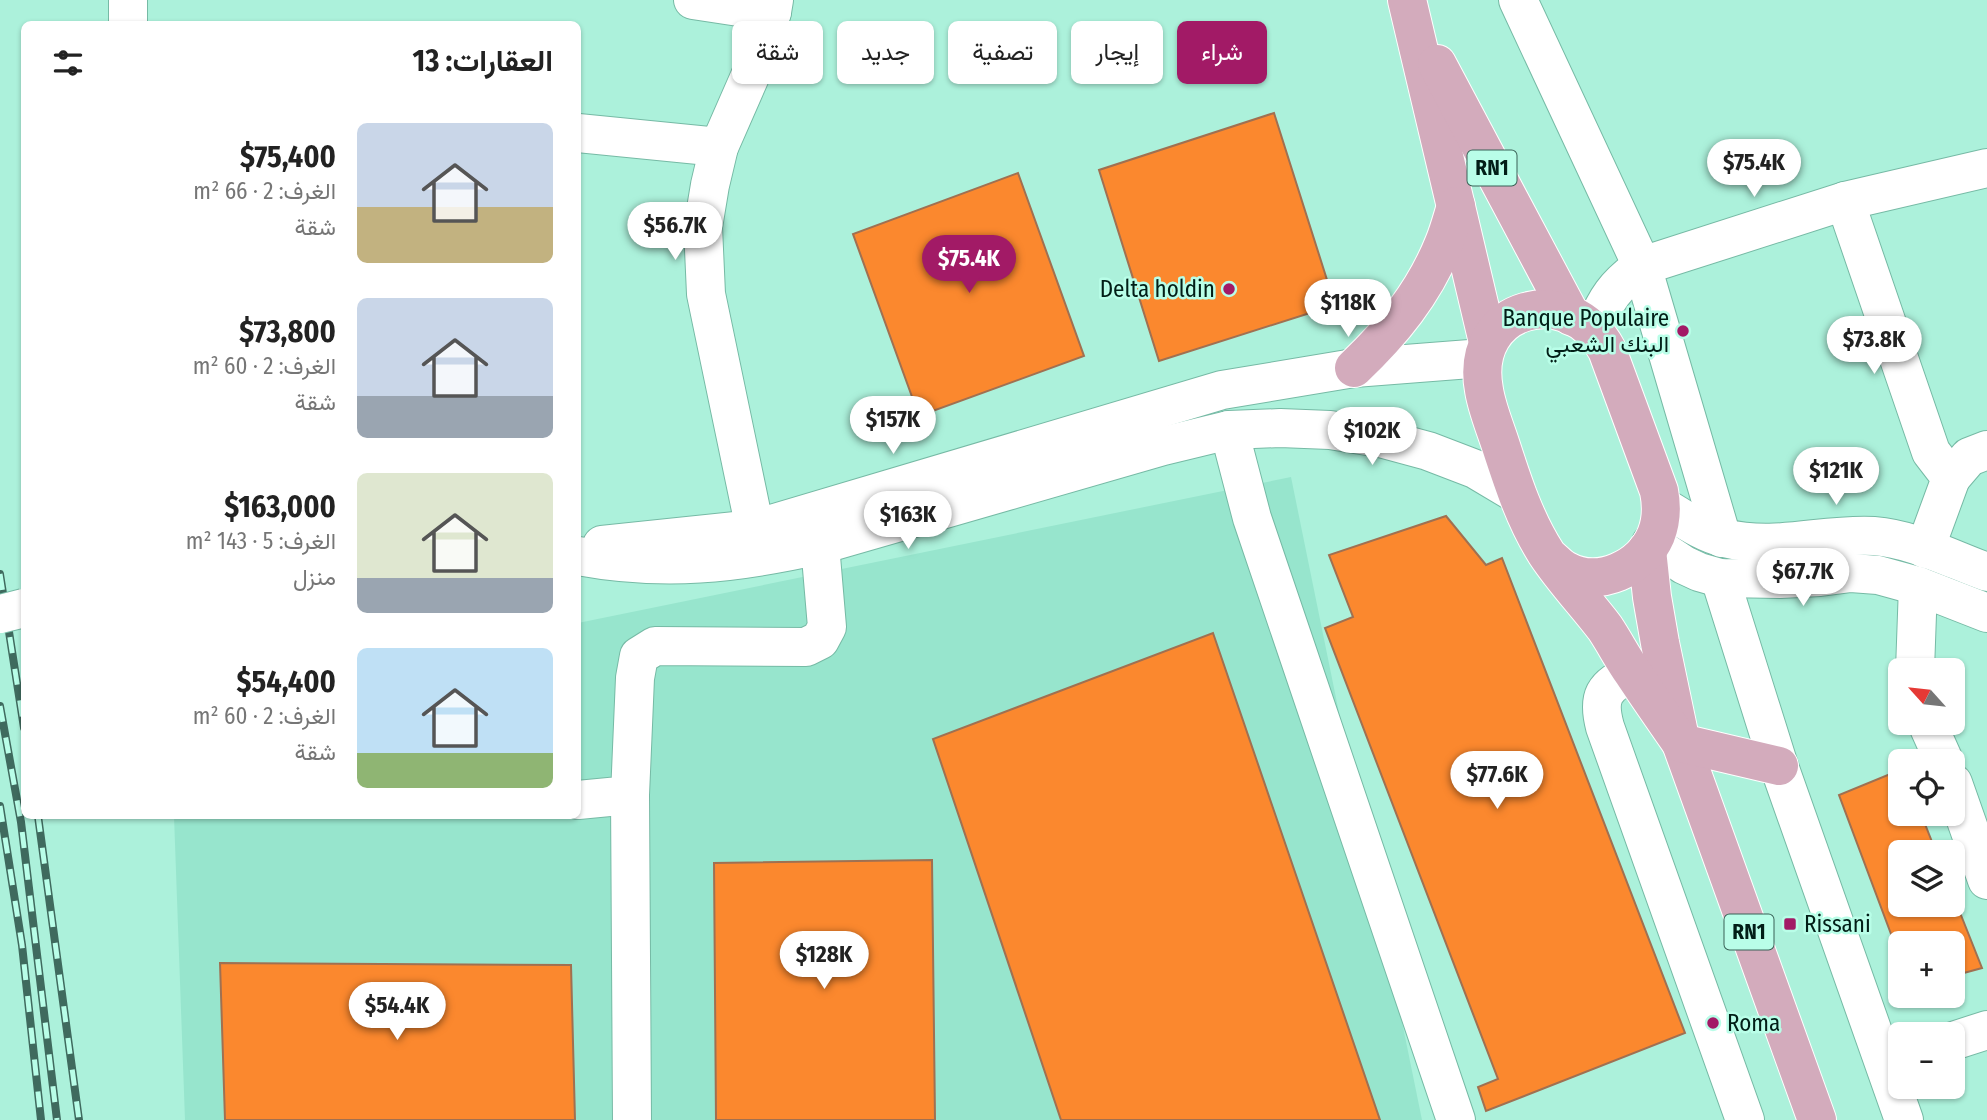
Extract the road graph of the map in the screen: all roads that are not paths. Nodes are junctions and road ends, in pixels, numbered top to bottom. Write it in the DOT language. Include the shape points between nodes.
graph roads {
  1 [pos="128,0"];
  2 [pos="693,0"];
  3 [pos="1518,0"];
  4 [pos="773,6"];
  5 [pos="1410,10"];
  6 [pos="128,21"];
  7 [pos="581,133"];
  8 [pos="719,147"];
  9 [pos="1987,168"];
  10 [pos="1845,201"];
  11 [pos="1456,206"];
  12 [pos="1642,266"];
  13 [pos="1582,323"];
  14 [pos="1485,350"];
  15 [pos="1354,368"];
  16 [pos="1229,430"];
  17 [pos="1987,450"];
  18 [pos="1951,478"];
  19 [pos="1517,494"];
  20 [pos="1662,506"];
  21 [pos="755,529"];
  22 [pos="1722,538"];
  23 [pos="820,545"];
  24 [pos="1649,546"];
  25 [pos="1925,549"];
  26 [pos="581,554"];
  27 [pos="581,556"];
  28 [pos="1548,556"];
  29 [pos="1987,572"];
  30 [pos="1720,578"];
  31 [pos="1919,586"];
  32 [pos="21,609"];
  33 [pos="1987,613"];
  34 [pos="0,614"];
  35 [pos="1916,658"];
  36 [pos="1633,673"];
  37 [pos="1681,743"];
  38 [pos="1779,766"];
  39 [pos="1965,787"];
  40 [pos="630,795"];
  41 [pos="1987,795"];
  42 [pos="581,800"];
  43 [pos="1965,817"];
  44 [pos="1987,880"];
  45 [pos="1987,1030"];
  46 [pos="1965,1037"];
  47 [pos="1888,1051"];
  48 [pos="1900,1099"];
  49 [pos="632,1120"];
  50 [pos="1456,1120"];
  51 [pos="1745,1120"];
  52 [pos="1817,1120"];
  53 [pos="1904,1120"];
  1 -- 6 [label="street"];
  2 -- 4 [label="street"];
  3 -- 12 [label="street"];
  4 -- 8 [label="street" via="758,58"];
  5 -- 11 [label="main road, RN1"];
  5 -- 13 [label="main road, RN1"];
  7 -- 8 [label="street"];
  8 -- 21 [label="street" via="704,227 706,295"];
  9 -- 10 [label="street"];
  10 -- 12 [label="street"];
  10 -- 18 [label="street" via="1931,452"];
  11 -- 14 [label="main road, RN1"];
  11 -- 15 [label="main road" via="1427,278 1382,341"];
  12 -- 13 [label="street" via="1623,280 1601,311"];
  12 -- 22 [label="street"];
  13 -- 14 [label="main road" via="1555,310 1524,312 1497,328"];
  13 -- 20 [label="main road, RN1" via="1607,350"];
  14 -- 15 [label="street"];
  14 -- 19 [label="main road, RN1" via="1482,376 1486,400"];
  15 -- 21 [label="street" via="1222,390"];
  16 -- 19 [label="street" via="1330,430 1380,438 1475,469"];
  16 -- 23 [label="street"];
  16 -- 50 [label="street" via="1252,518"];
  17 -- 18 [label="street" via="1969,457"];
  18 -- 25 [label="street"];
  19 -- 28 [label="main road, RN1"];
  20 -- 22 [label="street"];
  20 -- 24 [label="main road, RN1" via="1656,536"];
  21 -- 26 [label="street" via="605,544"];
  22 -- 25 [label="street" via="1761,544 1875,536"];
  23 -- 27 [label="street" via="704,565 617,564"];
  23 -- 40 [label="street" via="827,627 820,640 806,647 655,646 639,656"];
  24 -- 28 [label="main road" via="1631,566 1611,576 1588,577 1566,570"];
  24 -- 30 [label="street"];
  24 -- 37 [label="main road, RN1" via="1652,597"];
  25 -- 29 [label="street"];
  28 -- 36 [label="main road, RN1"];
  30 -- 31 [label="street" via="1820,578 1851,573"];
  30 -- 38 [label="street"];
  31 -- 33 [label="street"];
  31 -- 35 [label="street"];
  32 -- 34 [label="street, bridge"];
  36 -- 37 [label="main road, RN1"];
  36 -- 51 [label="street" via="1607,689 1600,708"];
  37 -- 38 [label="main road"];
  37 -- 52 [label="main road, RN1"];
  38 -- 47 [label="street"];
  39 -- 41 [label="street"];
  40 -- 42 [label="street"];
  40 -- 49 [label="street"];
  43 -- 44 [label="street"];
  45 -- 46 [label="street"];
  48 -- 53 [label="street"];
}
